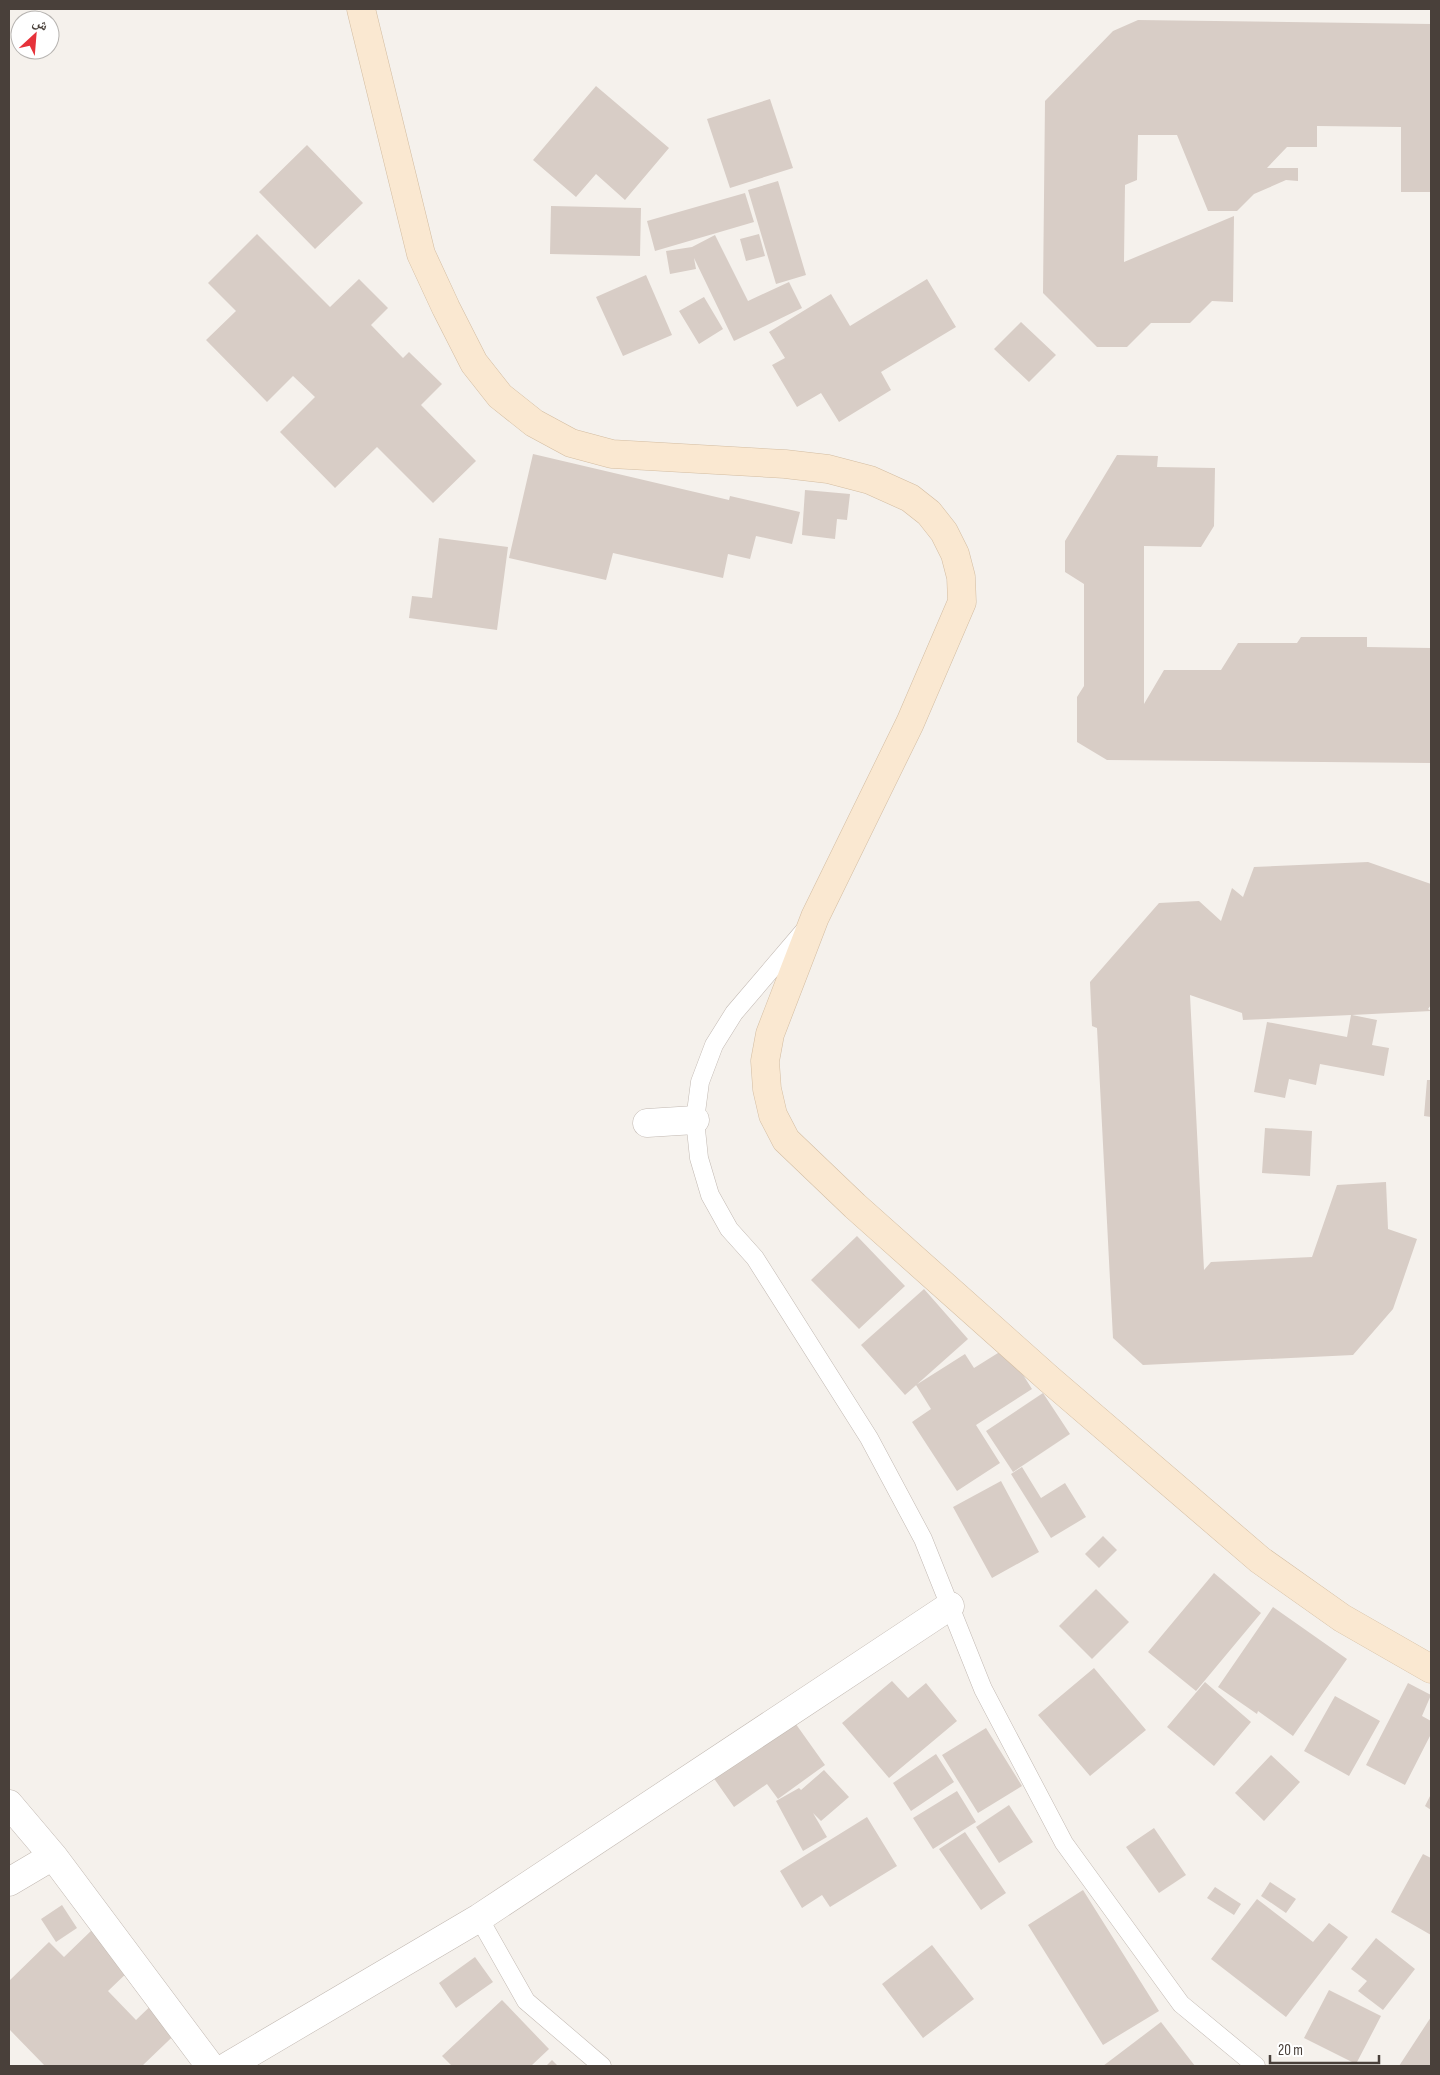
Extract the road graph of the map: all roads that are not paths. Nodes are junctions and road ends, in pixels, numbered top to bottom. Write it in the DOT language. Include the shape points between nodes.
graph roads {
  1 [pos="361,9"];
  2 [pos="815,917"];
  3 [pos="695,1120"];
  4 [pos="648,1123"];
  5 [pos="950,1606"];
  6 [pos="1431,1669"];
  7 [pos="9,1804"];
  8 [pos="52,1856"];
  9 [pos="9,1882"];
  10 [pos="480,1918"];
  11 [pos="210,2066"];
  12 [pos="228,2066"];
  13 [pos="602,2066"];
  14 [pos="1256,2066"];
  1 -- 2 [label="street" via="421,254 474,364 500,396 534,423 571,443 612,454 785,464 828,469 870,480 910,498 944,532 955,554 961,577 962,602 910,722"];
  2 -- 3 [label="lane" via="734,1013 714,1045 700,1082"];
  2 -- 6 [label="street" via="770,1034 765,1061 769,1098 786,1140 855,1206 1042,1372 1260,1560 1342,1618"];
  3 -- 4 [label="street"];
  3 -- 5 [label="lane" via="699,1158 710,1195 729,1229 755,1258 869,1438 923,1539"];
  5 -- 10 [label="street"];
  5 -- 14 [label="lane" via="983,1689 1064,1843 1182,2004"];
  7 -- 8 [label="street"];
  8 -- 9 [label="street"];
  8 -- 11 [label="street"];
  10 -- 12 [label="street"];
  10 -- 13 [label="lane" via="526,2000"];
}
